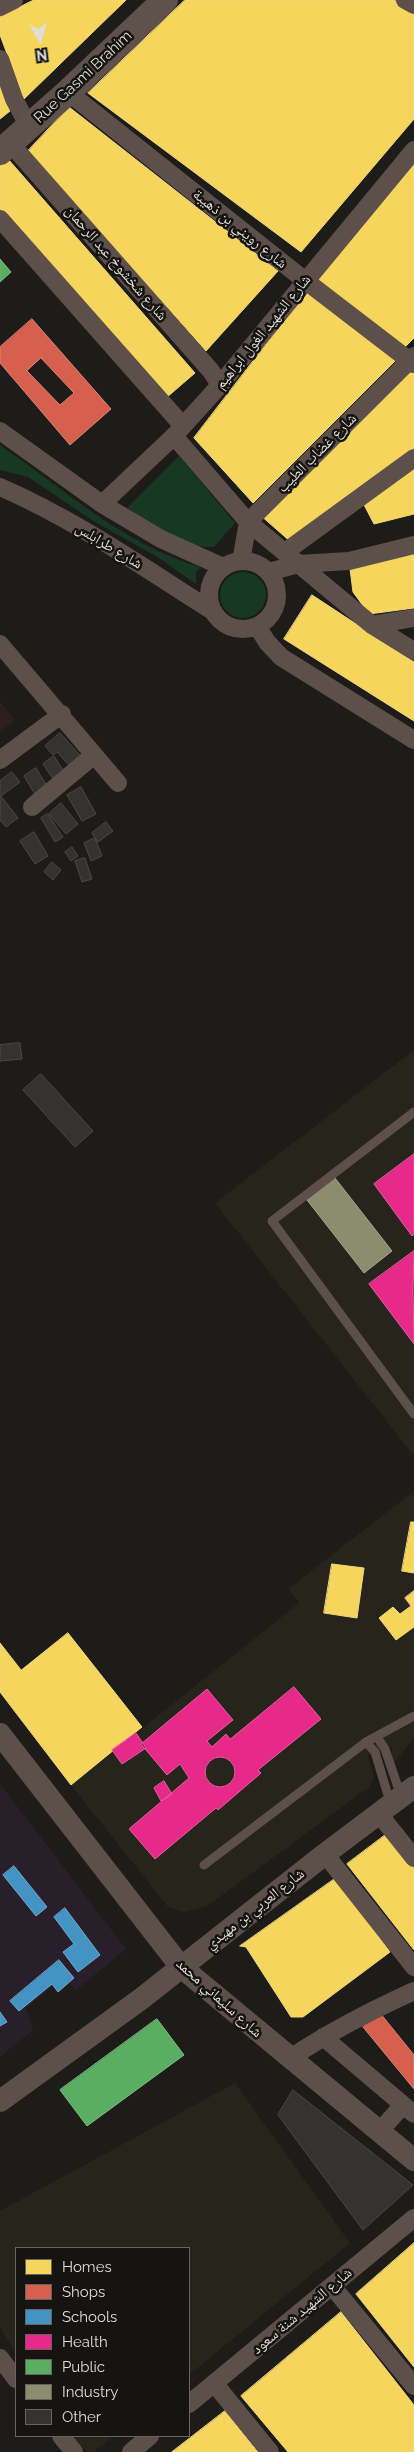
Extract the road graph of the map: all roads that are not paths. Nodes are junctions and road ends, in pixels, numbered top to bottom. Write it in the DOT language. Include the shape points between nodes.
graph roads {
  1 [pos="14,0"];
  2 [pos="165,0"];
  3 [pos="405,0"];
  4 [pos="414,5"];
  5 [pos="0,7"];
  6 [pos="0,59"];
  7 [pos="68,92"];
  8 [pos="13,141"];
  9 [pos="414,150"];
  10 [pos="0,219"];
  11 [pos="304,280"];
  12 [pos="413,360"];
  13 [pos="220,385"];
  14 [pos="0,431"];
  15 [pos="179,431"];
  16 [pos="414,458"];
  17 [pos="0,487"];
  18 [pos="102,504"];
  19 [pos="248,522"];
  20 [pos="414,545"];
  21 [pos="292,558"];
  22 [pos="241,561"];
  23 [pos="223,567"];
  24 [pos="269,572"];
  25 [pos="214,612"];
  26 [pos="414,618"];
  27 [pos="372,625"];
  28 [pos="257,626"];
  29 [pos="0,644"];
  30 [pos="414,651"];
  31 [pos="62,714"];
  32 [pos="414,740"];
  33 [pos="94,755"];
  34 [pos="0,760"];
  35 [pos="118,784"];
  36 [pos="32,807"];
  37 [pos="414,1112"];
  38 [pos="414,1414"];
  39 [pos="414,1716"];
  40 [pos="0,1734"];
  41 [pos="377,1737"];
  42 [pos="366,1742"];
  43 [pos="396,1801"];
  44 [pos="325,1854"];
  45 [pos="414,1858"];
  46 [pos="204,1865"];
  47 [pos="414,1967"];
  48 [pos="181,1968"];
  49 [pos="414,1991"];
  50 [pos="323,2036"];
  51 [pos="289,2059"];
  52 [pos="0,2101"];
  53 [pos="408,2110"];
  54 [pos="380,2132"];
  55 [pos="414,2160"];
  56 [pos="414,2218"];
  57 [pos="332,2286"];
  58 [pos="0,2358"];
  59 [pos="15,2378"];
  60 [pos="214,2383"];
  61 [pos="414,2386"];
  62 [pos="190,2403"];
  63 [pos="62,2437"];
  64 [pos="149,2437"];
  65 [pos="74,2452"];
  66 [pos="131,2452"];
  67 [pos="270,2452"];
  1 -- 5 [label="street"];
  2 -- 7 [label="main road, Rue Gasmi Brahim"];
  3 -- 4 [label="street"];
  6 -- 8 [label="street, شارع شخشوخ عبد الرحمان" via="14,100"];
  7 -- 8 [label="main road, Rue Gasmi Brahim"];
  7 -- 11 [label="street, شارع رويني بن ذهيبة"];
  8 -- 13 [label="street, شارع شخشوخ عبد الرحمان"];
  9 -- 11 [label="street, شارع الشهيد الغول ابراهيم"];
  10 -- 15 [label="street"];
  11 -- 12 [label="street, شارع رويني بن ذهيبة"];
  11 -- 13 [label="street, شارع الشهيد الغول ابراهيم"];
  12 -- 19 [label="street, شارع غضاب الطيب"];
  13 -- 15 [label="street, شارع الشهيد الغول ابراهيم"];
  14 -- 18 [label="street"];
  15 -- 18 [label="street, شارع الشهيد الغول ابراهيم"];
  15 -- 19 [label="street"];
  16 -- 21 [label="street"];
  17 -- 25 [label="street, شارع طرابلس" via="72,523"];
  18 -- 23 [label="street" via="168,542"];
  19 -- 21 [label="street"];
  19 -- 22 [label="street"];
  20 -- 21 [label="street" via="349,561"];
  21 -- 24 [label="street"];
  21 -- 27 [label="street"];
  22 -- 23 [label="street"];
  22 -- 24 [label="street" via="251,561"];
  23 -- 25 [label="street" via="212,580 209,596"];
  24 -- 28 [label="street" via="276,585 277,599 273,612"];
  25 -- 28 [label="street" via="225,624 236,628"];
  26 -- 27 [label="street"];
  27 -- 30 [label="street"];
  28 -- 32 [label="street" via="282,657"];
  29 -- 31 [label="street"];
  31 -- 33 [label="street"];
  31 -- 34 [label="street"];
  33 -- 35 [label="street"];
  33 -- 36 [label="street"];
  37 -- 38 [label="lane" via="272,1221"];
  39 -- 41 [label="lane"];
  40 -- 48 [label="street, شارع سليماني محمد"];
  41 -- 42 [label="lane"];
  41 -- 43 [label="lane" via="385,1749"];
  42 -- 43 [label="lane" via="375,1752"];
  42 -- 46 [label="lane"];
  43 -- 44 [label="street, شارع العربي بن مهيدي"];
  43 -- 45 [label="street"];
  44 -- 47 [label="street"];
  44 -- 48 [label="street, شارع العربي بن مهيدي"];
  48 -- 51 [label="street, شارع سليماني محمد"];
  48 -- 52 [label="street, شارع العربي بن مهيدي"];
  49 -- 50 [label="street"];
  50 -- 51 [label="street"];
  50 -- 53 [label="street"];
  51 -- 54 [label="street, شارع سليماني محمد"];
  53 -- 54 [label="street"];
  54 -- 55 [label="street, شارع سليماني محمد"];
  56 -- 57 [label="street, شارع الشهيد شنة سعود"];
  57 -- 60 [label="street, شارع الشهيد شنة سعود"];
  57 -- 61 [label="street"];
  58 -- 59 [label="street"];
  60 -- 62 [label="street, شارع الشهيد شنة سعود"];
  60 -- 67 [label="street"];
  63 -- 65 [label="street"];
  64 -- 66 [label="street"];
}
